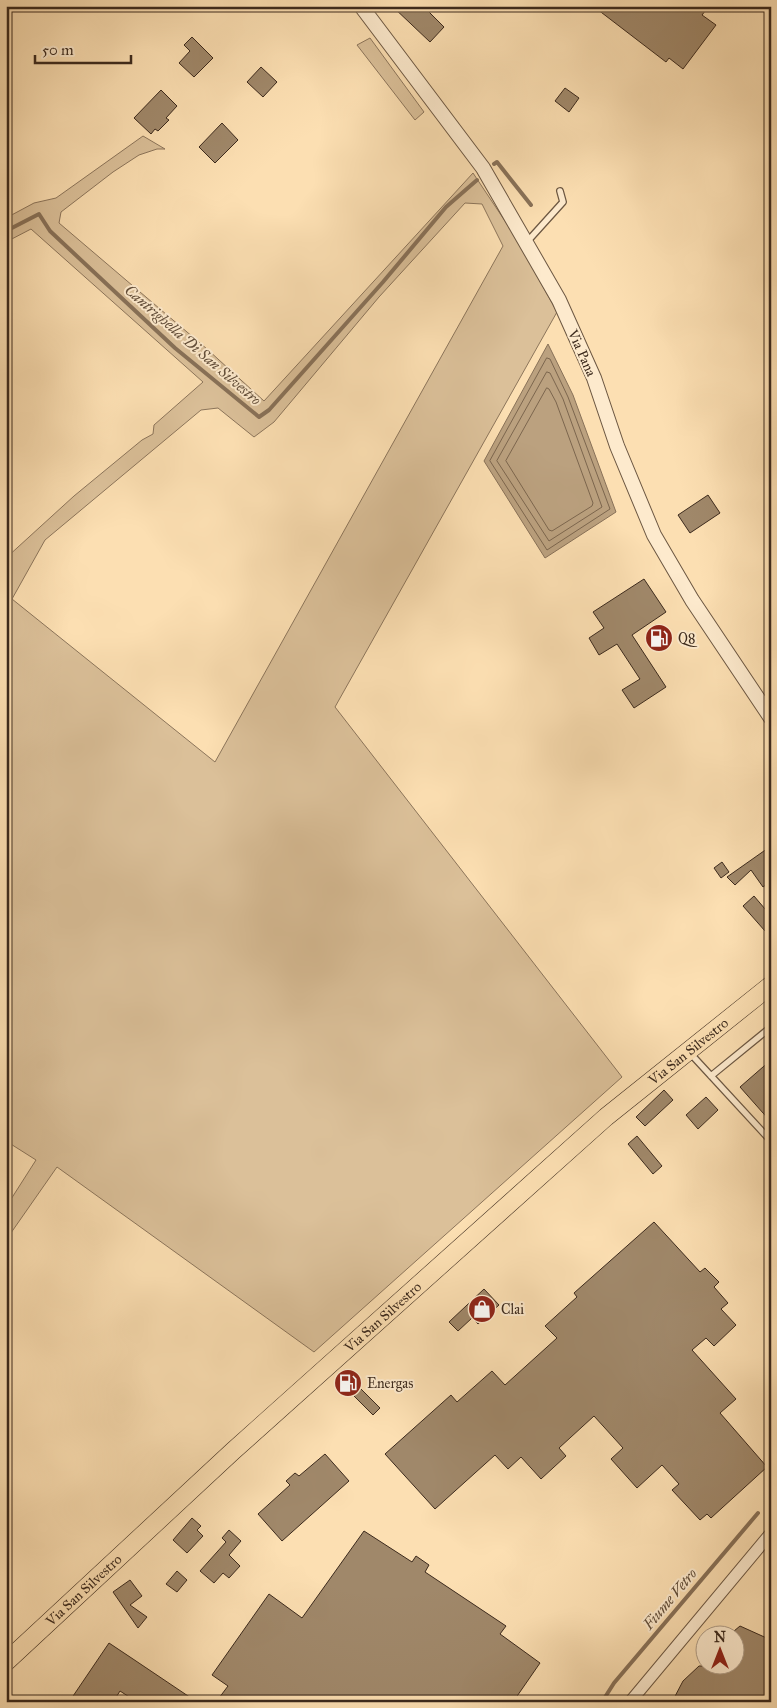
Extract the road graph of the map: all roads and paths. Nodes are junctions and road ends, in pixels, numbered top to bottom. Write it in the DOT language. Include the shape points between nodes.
graph roads {
  1 [pos="360,6"];
  2 [pos="560,191"];
  3 [pos="526,243"];
  4 [pos="771,718"];
  5 [pos="771,985"];
  6 [pos="771,1027"];
  7 [pos="688,1050"];
  8 [pos="712,1076"];
  9 [pos="771,1141"];
  10 [pos="771,1533"];
  11 [pos="12,1657"];
  12 [pos="6,1667"];
  13 [pos="630,1702"];
  1 -- 3 [label="street, Via Pana" via="483,168"];
  2 -- 3 [label="lane" via="563,202"];
  3 -- 4 [label="street, Via Pana" via="559,300 594,378 617,446 654,535 692,600"];
  5 -- 7 [label="main road, Via San Silvestro"];
  6 -- 8 [label="lane"];
  7 -- 8 [label="lane"];
  7 -- 11 [label="main road, Via San Silvestro" via="606,1117 233,1451"];
  8 -- 9 [label="lane"];
  10 -- 13 [label="street"];
  11 -- 12 [label="street"];
}
